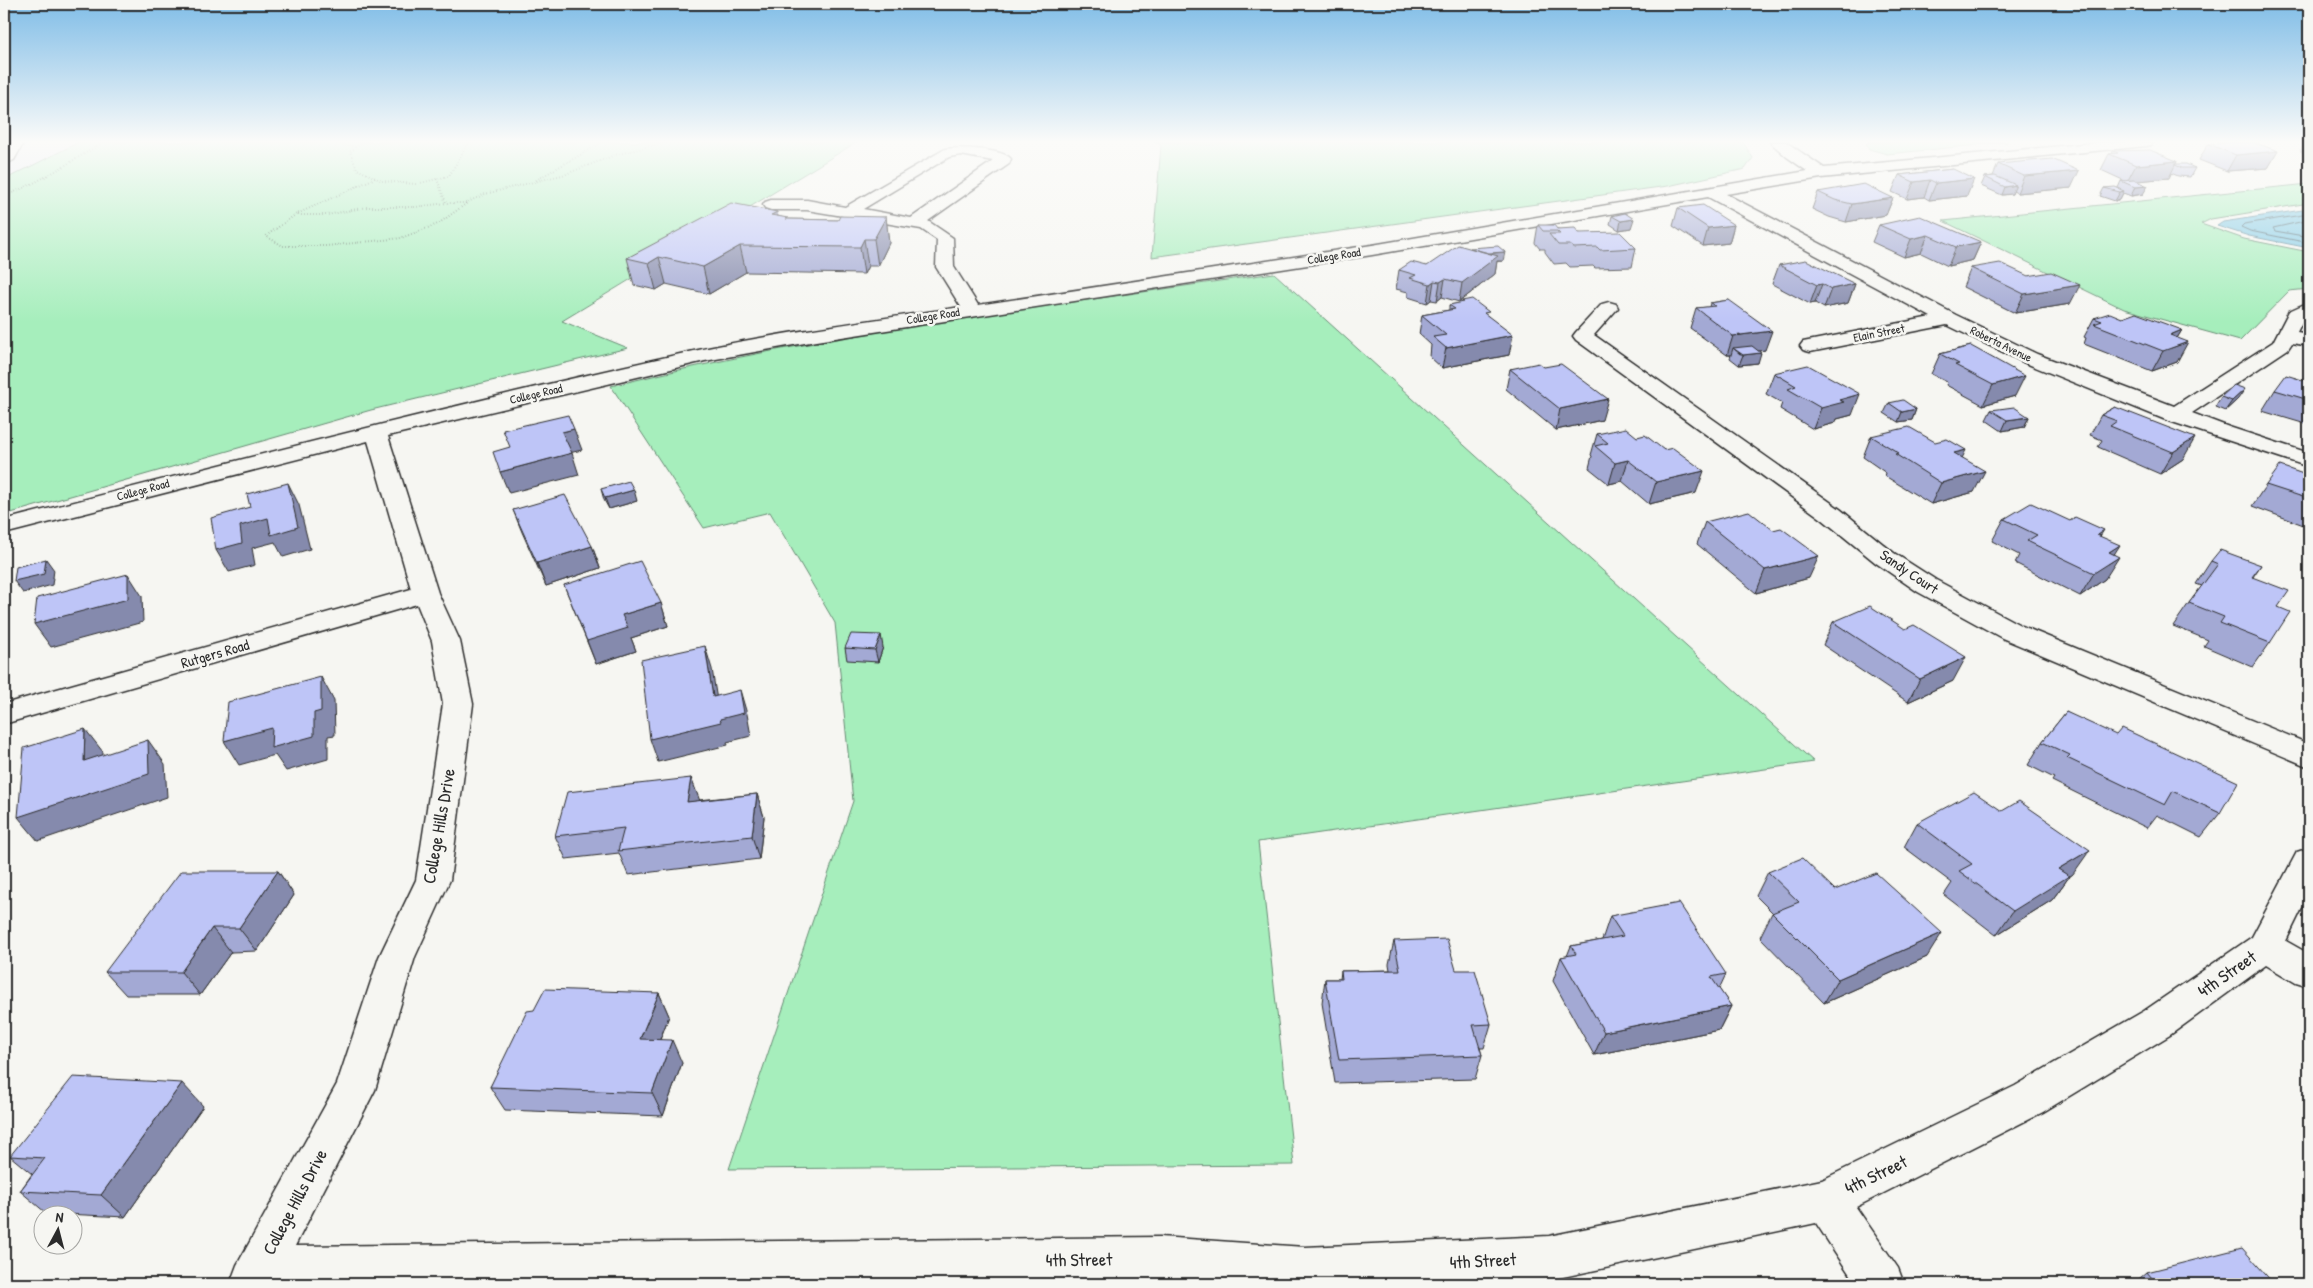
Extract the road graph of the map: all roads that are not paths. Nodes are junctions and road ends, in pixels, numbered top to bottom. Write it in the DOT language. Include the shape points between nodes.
graph roads {
  1 [pos="864,202"];
  2 [pos="944,202"];
  3 [pos="1645,202"];
  4 [pos="1729,202"];
  5 [pos="771,205"];
  6 [pos="849,211"];
  7 [pos="914,223"];
  8 [pos="1610,308"];
  9 [pos="2309,308"];
  10 [pos="972,310"];
  11 [pos="1949,319"];
  12 [pos="2286,336"];
  13 [pos="2309,340"];
  14 [pos="1810,346"];
  15 [pos="2174,414"];
  16 [pos="376,432"];
  17 [pos="2309,460"];
  18 [pos="4,527"];
  19 [pos="425,592"];
  20 [pos="4,714"];
  21 [pos="2309,756"];
  22 [pos="2309,861"];
  23 [pos="2265,946"];
  24 [pos="2309,972"];
  25 [pos="1826,1200"];
  26 [pos="1161,1272"];
  27 [pos="256,1276"];
  28 [pos="1882,1284"];
  1 -- 6 [label="street"];
  2 -- 7 [label="street"];
  3 -- 10 [label="street, College Road" via="1372,250"];
  4 -- 11 [label="street, Roberta Avenue"];
  5 -- 6 [label="street" via="807,205"];
  6 -- 7 [label="street"];
  7 -- 10 [label="street" via="926,225 945,238 945,267"];
  8 -- 21 [label="street, Sandy Court" via="1583,336 1927,586 2012,632"];
  9 -- 12 [label="street" via="2296,315"];
  10 -- 16 [label="street, College Road" via="705,355"];
  11 -- 14 [label="street, Elain Street"];
  11 -- 15 [label="street, Roberta Avenue" via="2030,358"];
  12 -- 13 [label="street"];
  12 -- 15 [label="street" via="2282,345 2227,379 2207,396"];
  15 -- 17 [label="street, Roberta Avenue"];
  16 -- 18 [label="street, College Road"];
  16 -- 19 [label="street, College Hills Drive"];
  19 -- 20 [label="street, Rutgers Road"];
  19 -- 27 [label="street, College Hills Drive" via="446,641 458,704 432,880 396,957 355,1090"];
  22 -- 23 [label="street, 4th Street"];
  23 -- 24 [label="street"];
  23 -- 25 [label="street, 4th Street" via="2157,1023 2029,1099"];
  25 -- 26 [label="street, 4th Street" via="1549,1258"];
  25 -- 28 [label="street"];
  26 -- 27 [label="street, 4th Street"];
}
